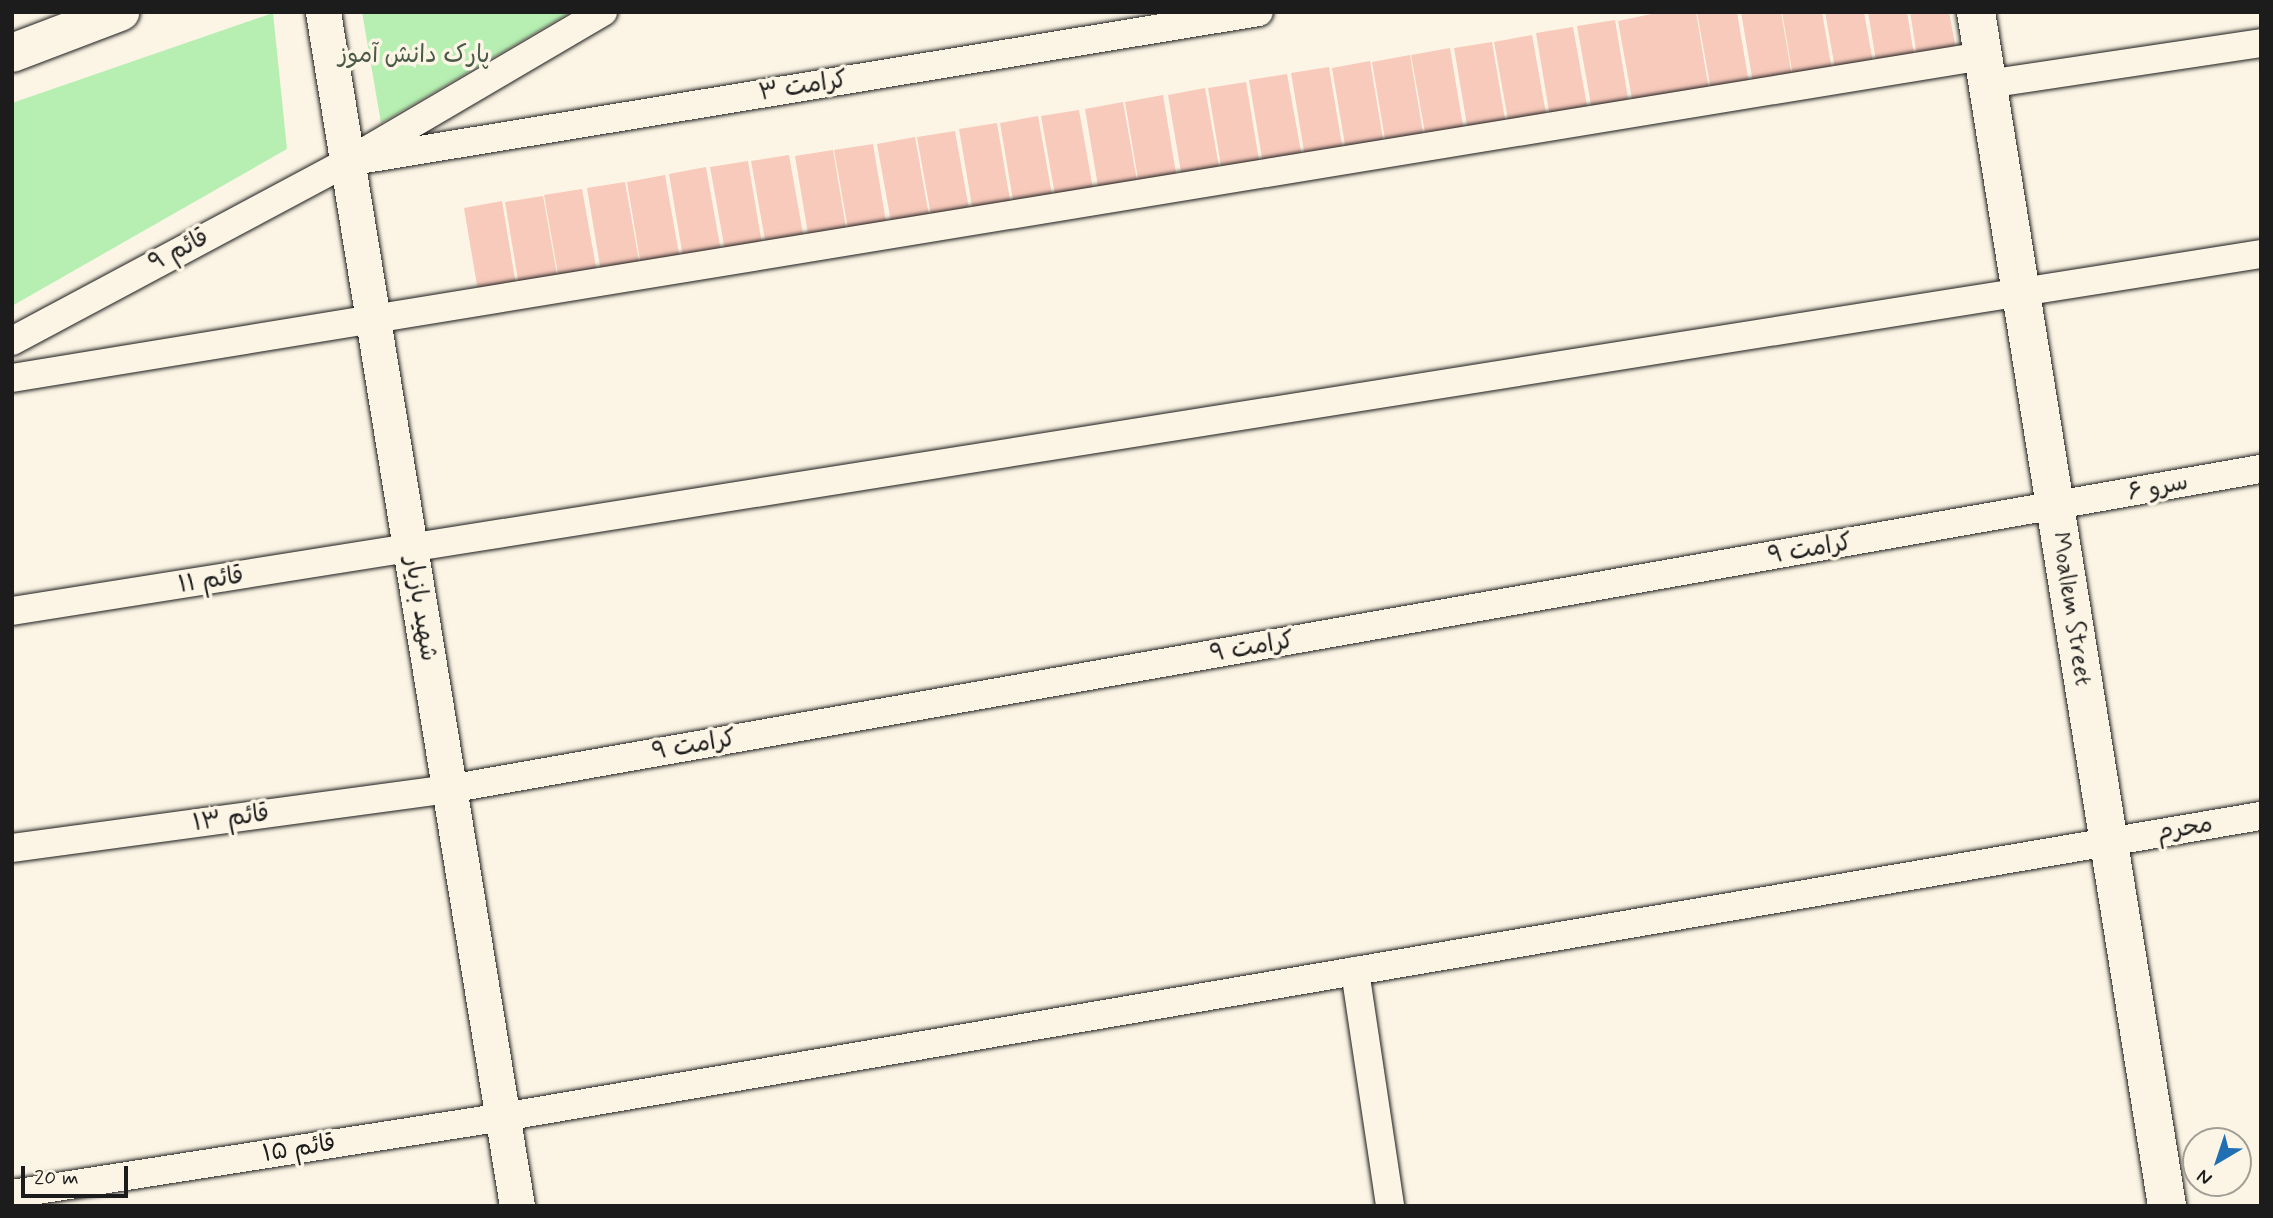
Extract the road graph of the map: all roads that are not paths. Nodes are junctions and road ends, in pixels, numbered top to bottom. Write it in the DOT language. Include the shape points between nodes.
graph roads {
  1 [pos="120,12"];
  2 [pos="323,12"];
  3 [pos="603,12"];
  4 [pos="1259,12"];
  5 [pos="1976,12"];
  6 [pos="1202,15"];
  7 [pos="2261,43"];
  8 [pos="12,52"];
  9 [pos="1985,70"];
  10 [pos="347,162"];
  11 [pos="2261,254"];
  12 [pos="2021,296"];
  13 [pos="373,319"];
  14 [pos="12,341"];
  15 [pos="12,378"];
  16 [pos="2261,469"];
  17 [pos="2055,507"];
  18 [pos="410,550"];
  19 [pos="12,611"];
  20 [pos="449,789"];
  21 [pos="2261,816"];
  22 [pos="2109,841"];
  23 [pos="12,848"];
  24 [pos="1355,971"];
  25 [pos="503,1117"];
  26 [pos="12,1194"];
  27 [pos="517,1206"];
  28 [pos="1390,1206"];
  29 [pos="2167,1206"];
  1 -- 8 [label="main road"];
  2 -- 10 [label="street, شهید بازیار"];
  3 -- 10 [label="street, قائم ۹"];
  4 -- 6 [label="street, کرامت ۳"];
  5 -- 9 [label="main road, Moallem Street"];
  6 -- 10 [label="street, کرامت ۳"];
  7 -- 9 [label="street"];
  9 -- 12 [label="main road, Moallem Street"];
  9 -- 13 [label="street"];
  10 -- 13 [label="street, شهید بازیار"];
  10 -- 14 [label="street, قائم ۹"];
  11 -- 12 [label="street, قائم ۱۱"];
  12 -- 17 [label="main road, Moallem Street"];
  12 -- 18 [label="street, قائم ۱۱"];
  13 -- 15 [label="street"];
  13 -- 18 [label="street, شهید بازیار"];
  16 -- 17 [label="street, سرو ۶"];
  17 -- 20 [label="street, کرامت ۹"];
  17 -- 22 [label="main road, Moallem Street"];
  18 -- 19 [label="street, قائم ۱۱"];
  18 -- 20 [label="street, شهید بازیار"];
  20 -- 23 [label="street, قائم ۱۳"];
  20 -- 25 [label="street, شهید بازیار"];
  21 -- 22 [label="street, محرم"];
  22 -- 24 [label="street, محرم"];
  22 -- 29 [label="main road, Moallem Street"];
  24 -- 25 [label="street, قائم ۱۵"];
  24 -- 28 [label="street"];
  25 -- 26 [label="street, قائم ۱۵"];
  25 -- 27 [label="street, شهید بازیار"];
}
